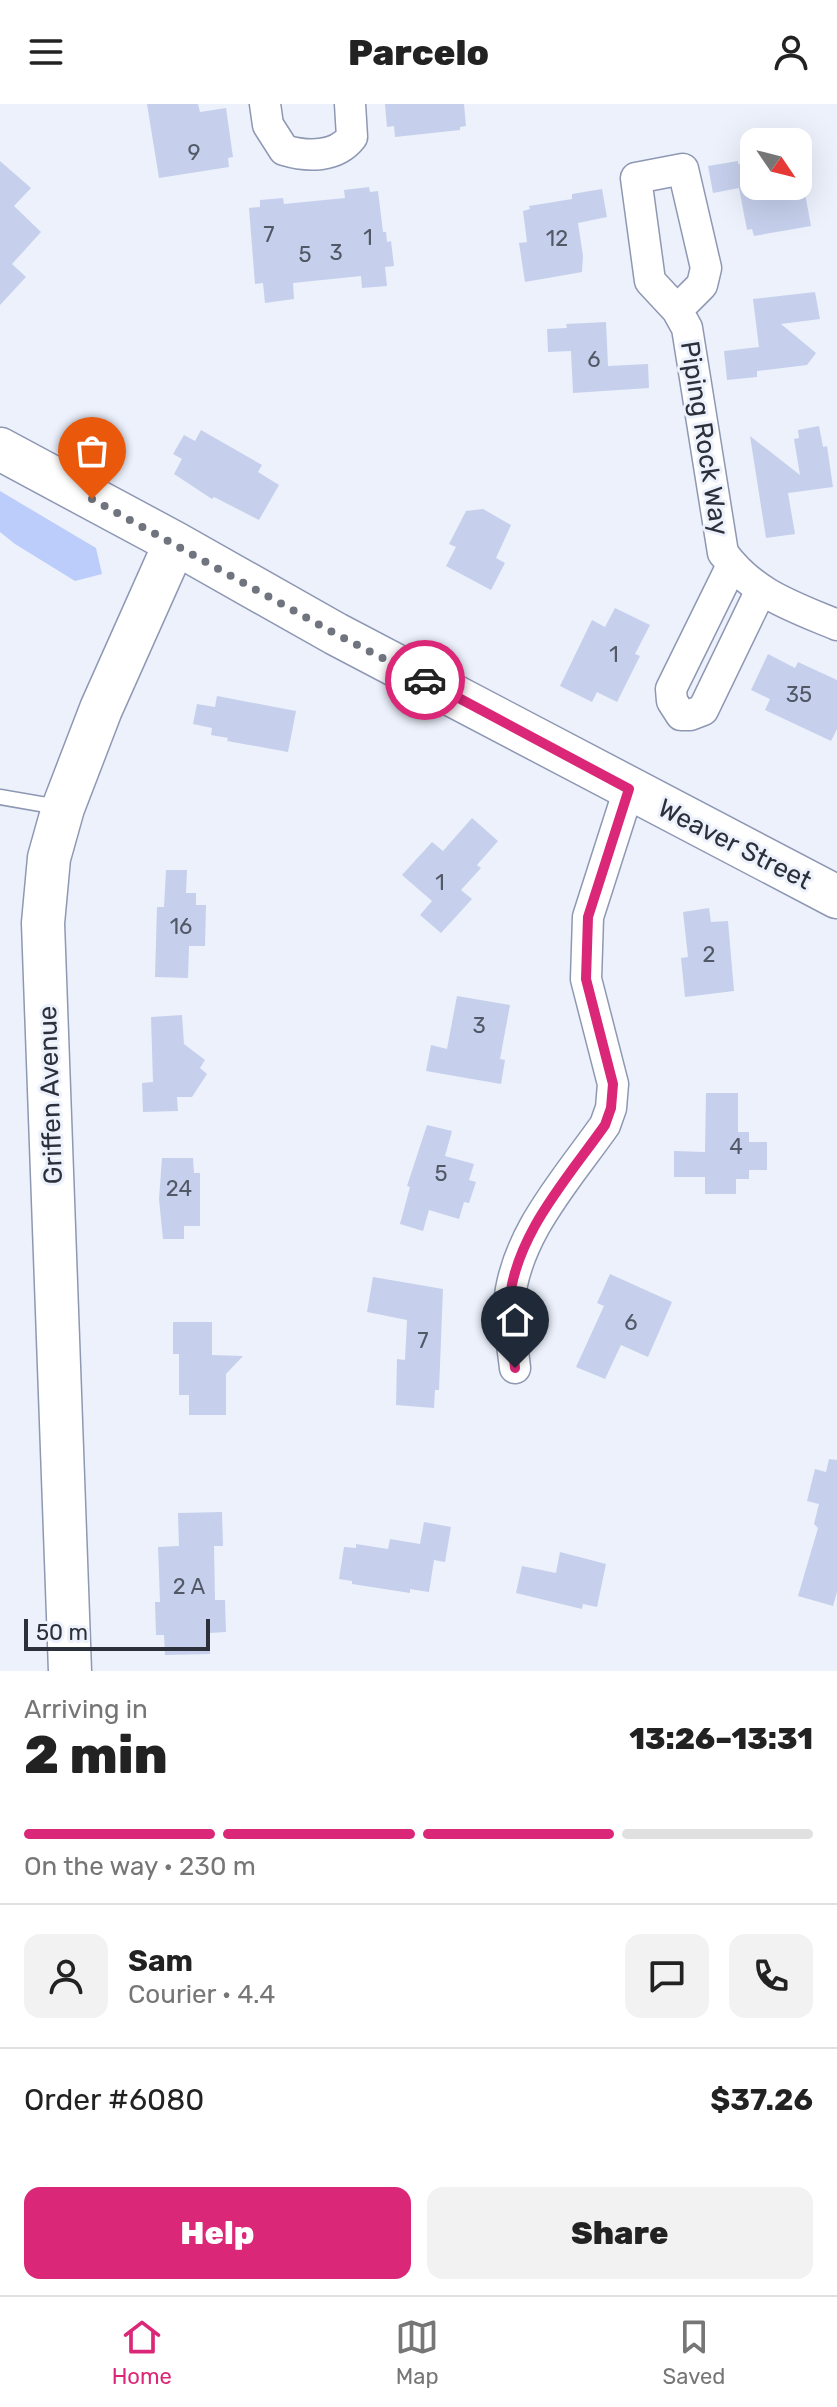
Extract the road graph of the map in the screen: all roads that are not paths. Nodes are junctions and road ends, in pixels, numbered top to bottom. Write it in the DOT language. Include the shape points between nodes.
graph roads {
  1 [pos="265,104"];
  2 [pos="350,104"];
  3 [pos="677,310"];
  4 [pos="0,449"];
  5 [pos="175,543"];
  6 [pos="732,565"];
  7 [pos="761,590"];
  8 [pos="837,625"];
  9 [pos="629,789"];
  10 [pos="0,797"];
  11 [pos="63,808"];
  12 [pos="837,897"];
  13 [pos="515,1368"];
  14 [pos="70,1671"];
  1 -- 2 [label="street" via="268,125 284,150 307,157 344,148 352,137"];
  3 -- 6 [label="street, Piping Rock Way" via="687,328 723,553"];
  4 -- 5 [label="street, Weaver Street"];
  5 -- 9 [label="street, Weaver Street"];
  5 -- 11 [label="street, Griffen Avenue"];
  6 -- 7 [label="street"];
  6 -- 7 [label="street" via="671,689 681,715 703,710"];
  7 -- 8 [label="street"];
  9 -- 12 [label="street, Weaver Street"];
  9 -- 13 [label="street" via="588,917 586,979 613,1084 611,1108 520,1256 509,1305"];
  10 -- 11 [label="lane"];
  11 -- 14 [label="street, Griffen Avenue" via="49,858 43,923"];
}
